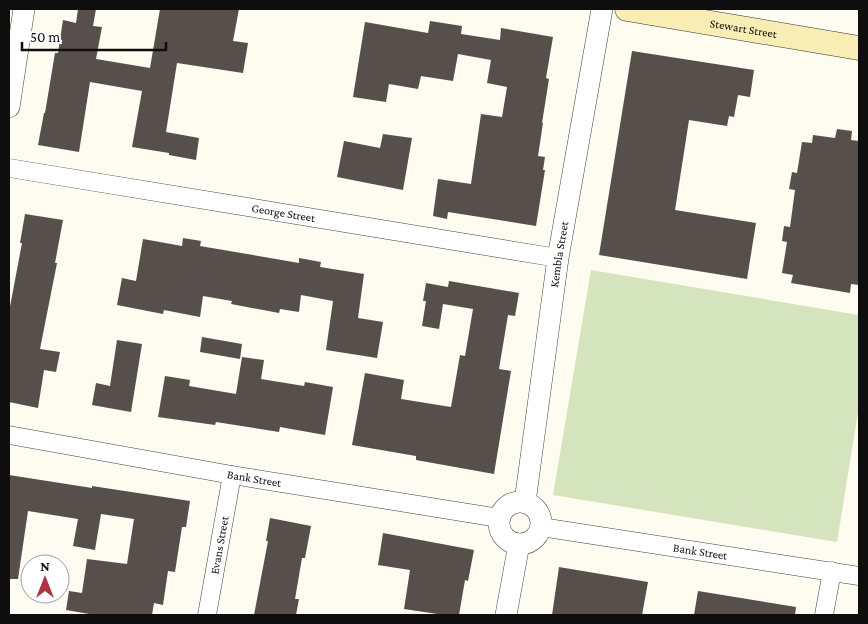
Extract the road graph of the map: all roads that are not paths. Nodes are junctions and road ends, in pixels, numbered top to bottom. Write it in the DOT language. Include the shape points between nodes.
graph roads {
  1 [pos="24,9"];
  2 [pos="602,9"];
  3 [pos="627,9"];
  4 [pos="859,48"];
  5 [pos="9,107"];
  6 [pos="9,168"];
  7 [pos="558,258"];
  8 [pos="9,435"];
  9 [pos="232,475"];
  10 [pos="525,502"];
  11 [pos="499,518"];
  12 [pos="541,527"];
  13 [pos="519,544"];
  14 [pos="832,571"];
  15 [pos="859,576"];
  16 [pos="207,615"];
  17 [pos="506,615"];
  18 [pos="824,615"];
  1 -- 5 [label="street"];
  2 -- 7 [label="street, Kembla Street"];
  3 -- 4 [label="main road, Stewart Street"];
  6 -- 7 [label="street, George Street"];
  7 -- 10 [label="street, Kembla Street"];
  8 -- 9 [label="street, Bank Street"];
  9 -- 11 [label="street, Bank Street"];
  9 -- 16 [label="street, Evans Street"];
  10 -- 11 [label="street" via="506,506"];
  10 -- 12 [label="street" via="540,514"];
  11 -- 13 [label="street" via="503,536"];
  12 -- 13 [label="street" via="536,538"];
  12 -- 14 [label="street, Bank Street"];
  13 -- 17 [label="street"];
  14 -- 15 [label="street, Bank Street"];
  14 -- 18 [label="street"];
}
